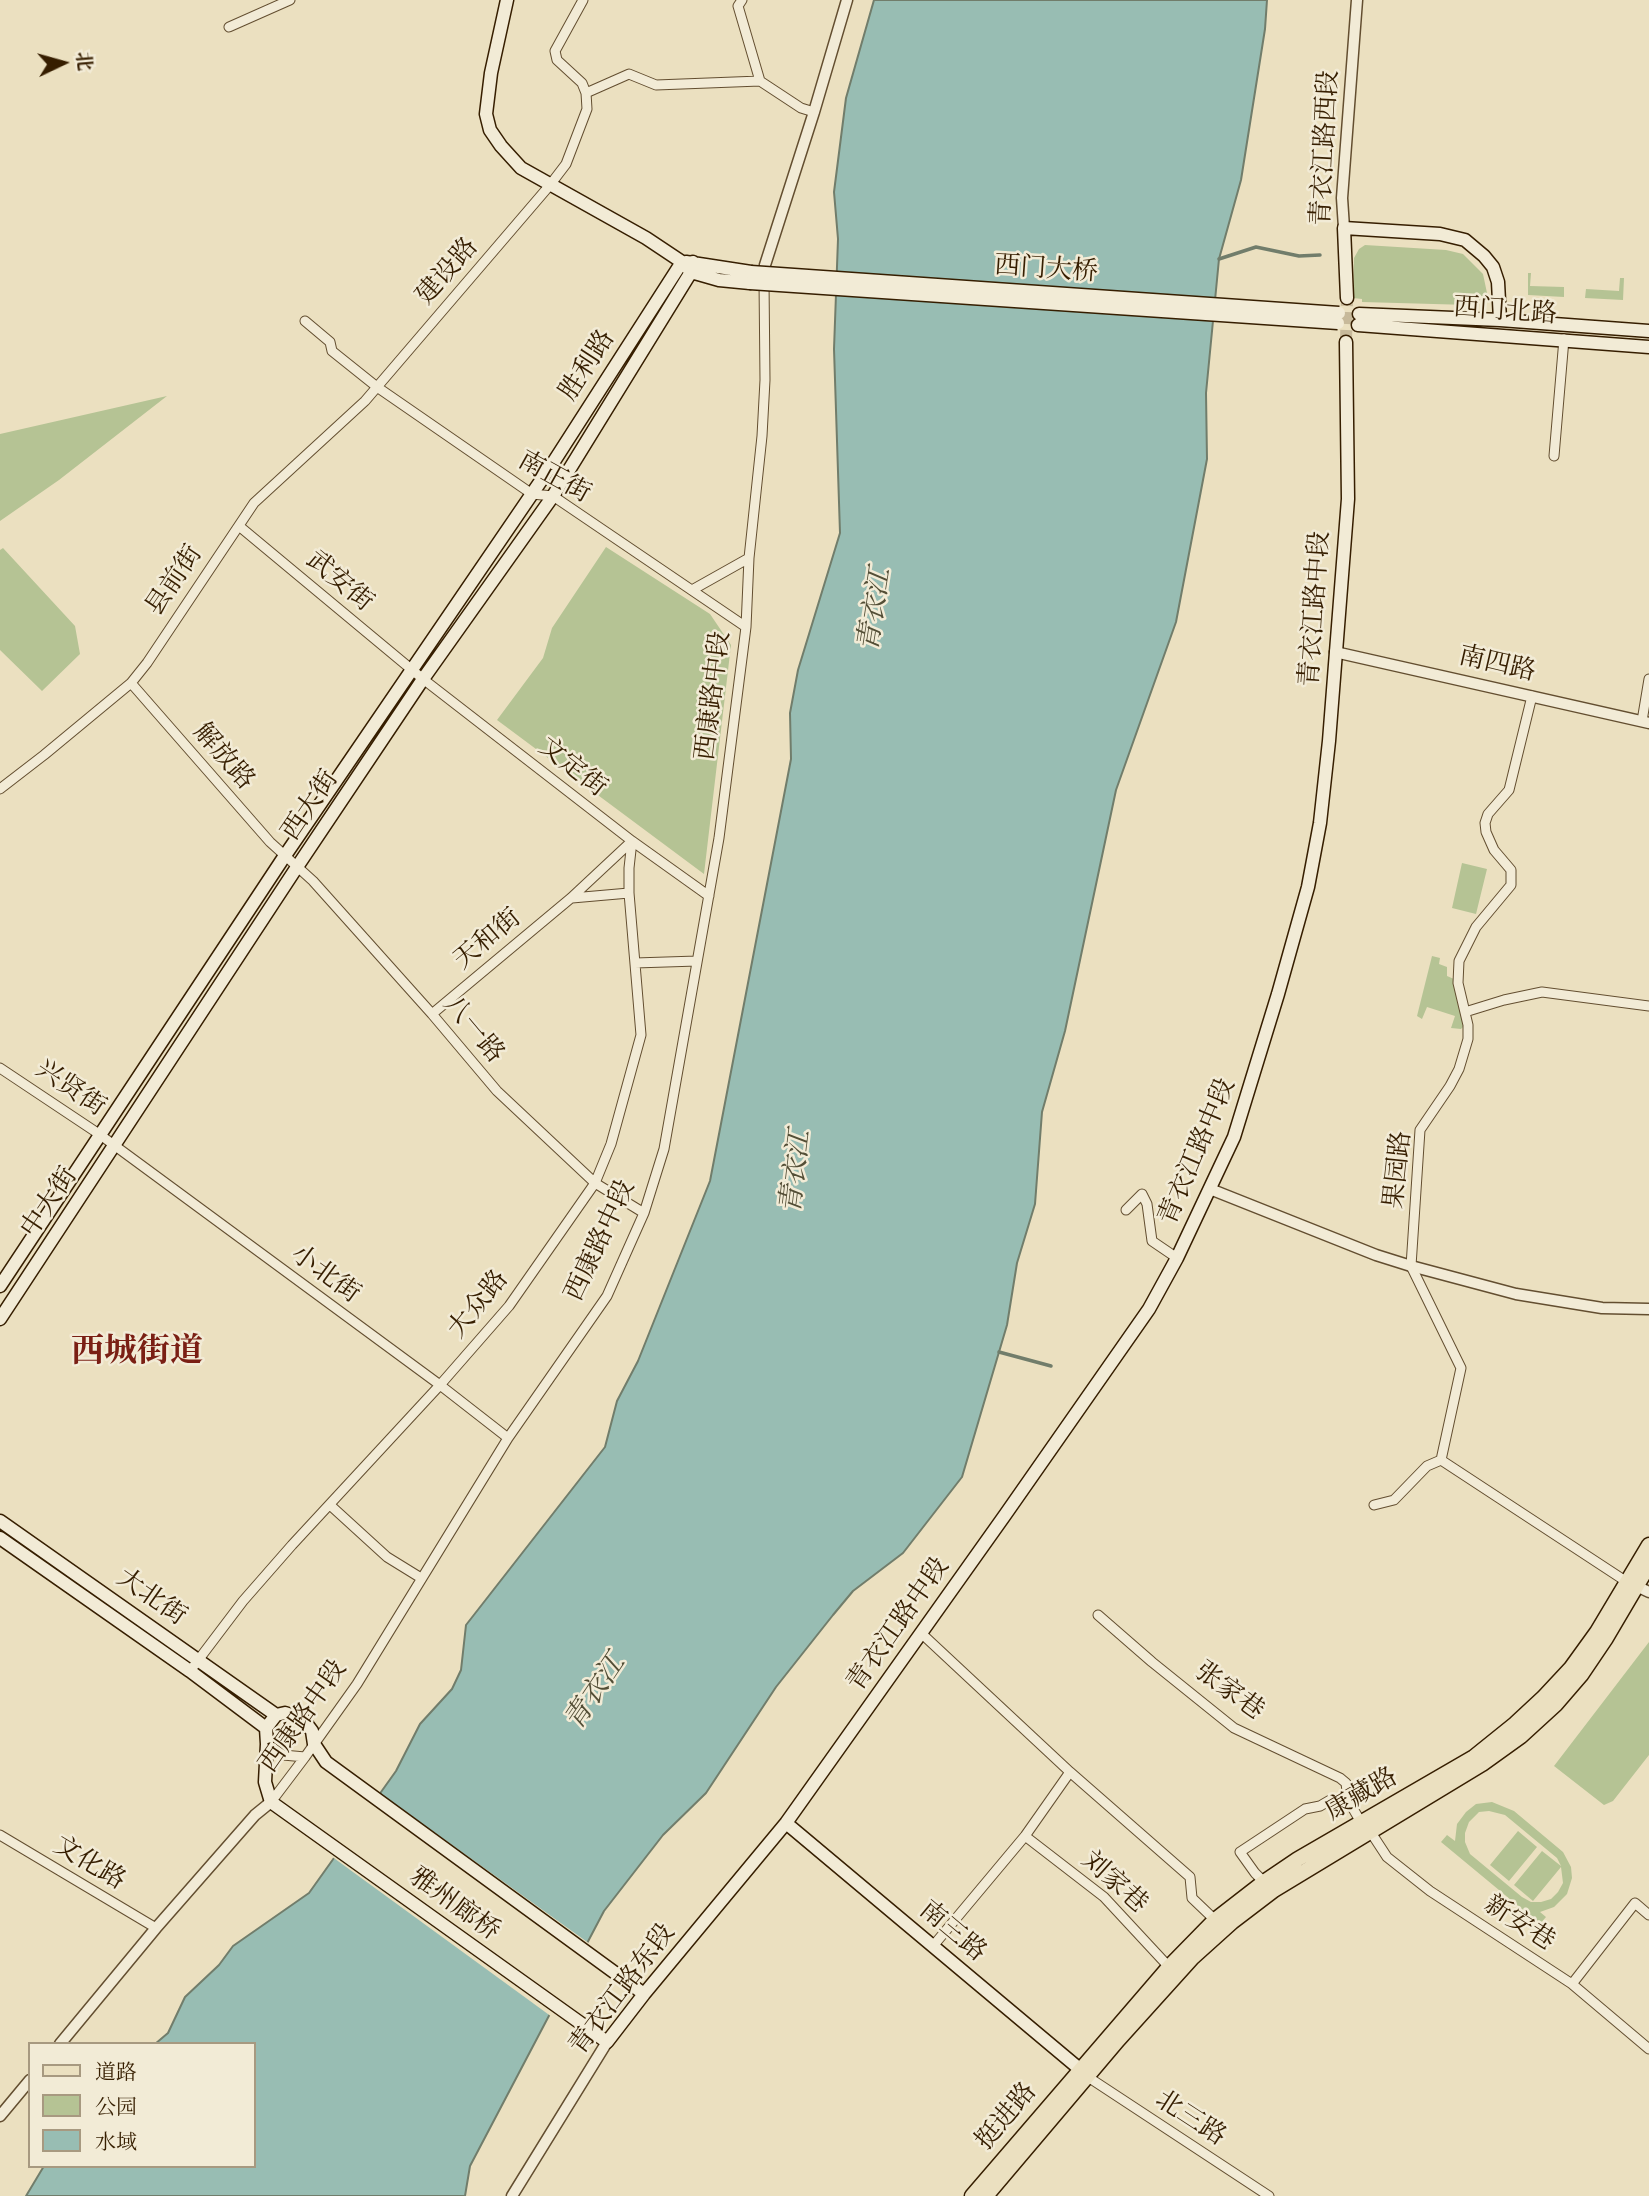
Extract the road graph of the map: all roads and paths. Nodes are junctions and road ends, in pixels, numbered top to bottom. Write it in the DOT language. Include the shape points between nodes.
graph roads {
  1 [pos="290,0"];
  2 [pos="507,0"];
  3 [pos="583,0"];
  4 [pos="741,0"];
  5 [pos="847,0"];
  6 [pos="1357,0"];
  7 [pos="270,4"];
  8 [pos="229,27"];
  9 [pos="760,81"];
  10 [pos="586,93"];
  11 [pos="814,112"];
  12 [pos="550,185"];
  13 [pos="1343,228"];
  14 [pos="765,265"];
  15 [pos="689,266"];
  16 [pos="1347,298"];
  17 [pos="1338,318"];
  18 [pos="1500,320"];
  19 [pos="304,321"];
  20 [pos="1649,331"];
  21 [pos="1564,339"];
  22 [pos="1346,342"];
  23 [pos="1649,346"];
  24 [pos="377,387"];
  25 [pos="1554,456"];
  26 [pos="532,494"];
  27 [pos="553,496"];
  28 [pos="239,526"];
  29 [pos="749,558"];
  30 [pos="692,590"];
  31 [pos="746,627"];
  32 [pos="1335,652"];
  33 [pos="412,670"];
  34 [pos="1649,679"];
  35 [pos="423,680"];
  36 [pos="131,683"];
  37 [pos="1532,696"];
  38 [pos="1646,722"];
  39 [pos="0,789"];
  40 [pos="632,841"];
  41 [pos="284,857"];
  42 [pos="297,867"];
  43 [pos="629,893"];
  44 [pos="709,896"];
  45 [pos="571,898"];
  46 [pos="697,961"];
  47 [pos="635,963"];
  48 [pos="1649,1006"];
  49 [pos="1465,1012"];
  50 [pos="432,1014"];
  51 [pos="0,1068"];
  52 [pos="99,1134"];
  53 [pos="115,1147"];
  54 [pos="595,1183"];
  55 [pos="1210,1189"];
  56 [pos="1126,1210"];
  57 [pos="644,1213"];
  58 [pos="1177,1258"];
  59 [pos="1411,1266"];
  60 [pos="0,1286"];
  61 [pos="1649,1309"];
  62 [pos="0,1319"];
  63 [pos="440,1385"];
  64 [pos="509,1438"];
  65 [pos="1441,1460"];
  66 [pos="330,1505"];
  67 [pos="1374,1505"];
  68 [pos="0,1521"];
  69 [pos="0,1538"];
  70 [pos="1649,1545"];
  71 [pos="1649,1565"];
  72 [pos="421,1578"];
  73 [pos="1638,1587"];
  74 [pos="1098,1615"];
  75 [pos="921,1633"];
  76 [pos="199,1659"];
  77 [pos="190,1671"];
  78 [pos="276,1715"];
  79 [pos="266,1728"];
  80 [pos="267,1744"];
  81 [pos="314,1744"];
  82 [pos="306,1757"];
  83 [pos="1070,1772"];
  84 [pos="1348,1800"];
  85 [pos="271,1802"];
  86 [pos="786,1823"];
  87 [pos="1366,1828"];
  88 [pos="0,1835"];
  89 [pos="1025,1836"];
  90 [pos="1264,1882"];
  91 [pos="1649,1915"];
  92 [pos="1215,1920"];
  93 [pos="156,1928"];
  94 [pos="933,1946"];
  95 [pos="1169,1967"];
  96 [pos="1573,1984"];
  97 [pos="643,1994"];
  98 [pos="62,2042"];
  99 [pos="607,2042"];
  100 [pos="1649,2049"];
  101 [pos="1084,2073"];
  102 [pos="28,2082"];
  103 [pos="0,2116"];
  104 [pos="512,2196"];
  105 [pos="972,2196"];
  106 [pos="986,2196"];
  107 [pos="1269,2196"];
  1 -- 7 [label="street"];
  2 -- 12 [label="main road, 西门大桥" via="486,114 500,146 521,168"];
  3 -- 10 [label="street" via="555,51 557,60 582,83"];
  4 -- 9 [label="street" via="738,6"];
  5 -- 11 [label="street"];
  6 -- 13 [label="street, 青衣江路西段"];
  7 -- 8 [label="street"];
  9 -- 10 [label="street" via="656,85 629,75"];
  9 -- 11 [label="street"];
  10 -- 12 [label="street, 建设路" via="587,109 566,164"];
  11 -- 14 [label="street"];
  12 -- 15 [label="main road, 西门大桥"];
  12 -- 24 [label="street, 建设路"];
  13 -- 16 [label="main road, 青衣江路西段"];
  13 -- 18 [label="main road" via="1440,234 1465,240 1493,267"];
  14 -- 29 [label="street, 西康路中段" via="762,436"];
  15 -- 17 [label="main road, 西门大桥, bridge" via="719,280 750,277"];
  15 -- 26 [label="main road, 胜利路"];
  15 -- 27 [label="main road, 胜利路"];
  18 -- 20 [label="main road, 西门北路"];
  18 -- 21 [label="main road, 西门北路" via="1358,319"];
  19 -- 24 [label="street, 南正街"];
  21 -- 23 [label="main road, 西门北路"];
  21 -- 25 [label="street"];
  22 -- 32 [label="main road, 青衣江路中段" via="1348,499"];
  24 -- 26 [label="street, 南正街"];
  24 -- 28 [label="street, 县前街" via="254,503"];
  26 -- 27 [label="street, 南正街"];
  26 -- 33 [label="main road, 西大街"];
  27 -- 30 [label="street, 南正街"];
  27 -- 35 [label="main road, 西大街"];
  28 -- 33 [label="street, 武安街"];
  28 -- 36 [label="street, 县前街"];
  29 -- 30 [label="street"];
  29 -- 31 [label="street, 西康路中段"];
  30 -- 31 [label="street, 南正街"];
  31 -- 44 [label="street, 西康路中段"];
  32 -- 37 [label="street, 南四路"];
  32 -- 55 [label="main road, 青衣江路中段" via="1320,824 1308,887 1242,1116"];
  33 -- 35 [label="street, 文定街"];
  33 -- 41 [label="main road, 西大街"];
  34 -- 38 [label="street"];
  35 -- 40 [label="street, 文定街"];
  35 -- 42 [label="main road, 西大街"];
  36 -- 39 [label="street, 县前街"];
  36 -- 41 [label="street, 解放路"];
  37 -- 38 [label="street, 南四路"];
  37 -- 49 [label="street, 果园路" via="1509,790 1485,823 1494,850 1511,870 1511,885 1476,927 1459,961 1458,983"];
  40 -- 43 [label="street, 大众路"];
  40 -- 44 [label="street, 文定街"];
  40 -- 45 [label="street, 天和街"];
  41 -- 42 [label="street, 八一路"];
  41 -- 52 [label="main road, 西大街"];
  42 -- 50 [label="street, 八一路"];
  42 -- 53 [label="main road, 西大街"];
  43 -- 45 [label="street"];
  43 -- 47 [label="street, 大众路"];
  44 -- 46 [label="street, 西康路中段"];
  45 -- 50 [label="street, 天和街"];
  46 -- 47 [label="street"];
  46 -- 57 [label="street, 西康路中段" via="664,1149"];
  47 -- 54 [label="street, 大众路" via="640,1035 611,1144"];
  48 -- 49 [label="street" via="1542,992"];
  49 -- 59 [label="street, 果园路" via="1468,1039 1459,1069 1420,1130"];
  50 -- 54 [label="street, 八一路" via="497,1091"];
  51 -- 52 [label="street, 兴贤街"];
  52 -- 53 [label="street, 兴贤街"];
  52 -- 60 [label="main road, 西大街"];
  53 -- 62 [label="main road, 中大街"];
  53 -- 63 [label="street, 小北街"];
  54 -- 57 [label="street, 八一路"];
  54 -- 63 [label="street, 大众路" via="509,1306"];
  55 -- 58 [label="main road, 青衣江路中段"];
  55 -- 59 [label="street"];
  56 -- 58 [label="street" via="1142,1194 1152,1241"];
  57 -- 64 [label="street, 西康路中段" via="607,1296"];
  58 -- 75 [label="main road, 青衣江路中段" via="1141,1320"];
  59 -- 61 [label="street" via="1516,1294 1602,1308"];
  59 -- 65 [label="street, 果园路" via="1461,1368"];
  63 -- 64 [label="street, 小北街"];
  63 -- 66 [label="street, 大众路"];
  64 -- 72 [label="street, 西康路中段"];
  65 -- 67 [label="street" via="1427,1466 1394,1500"];
  65 -- 73 [label="street"];
  66 -- 72 [label="street" via="387,1557"];
  66 -- 76 [label="street, 大众路" via="243,1601"];
  68 -- 76 [label="main road, 大北街"];
  69 -- 77 [label="main road, 大北街"];
  70 -- 73 [label="main road, 康藏路"];
  71 -- 73 [label="main road, 康藏路"];
  72 -- 81 [label="street, 西康路中段" via="357,1684"];
  73 -- 87 [label="main road, 康藏路" via="1571,1668 1516,1724"];
  74 -- 84 [label="street, 张家巷" via="1234,1728 1340,1778 1346,1783"];
  75 -- 83 [label="street"];
  75 -- 86 [label="main road, 青衣江路中段"];
  76 -- 77 [label="street, 大众路"];
  76 -- 78 [label="main road, 大北街"];
  77 -- 79 [label="main road, 大北街"];
  78 -- 79 [label="main road"];
  78 -- 81 [label="main road" via="303,1719"];
  79 -- 80 [label="main road"];
  80 -- 82 [label="street" via="284,1755"];
  80 -- 85 [label="main road" via="265,1782"];
  81 -- 82 [label="street, 西康路中段"];
  81 -- 97 [label="main road, 雅州廊桥" via="326,1762"];
  82 -- 85 [label="street, 西康路中段"];
  83 -- 89 [label="street"];
  83 -- 92 [label="street" via="1190,1877 1192,1898"];
  84 -- 87 [label="street, 张家巷"];
  84 -- 90 [label="street" via="1332,1799 1305,1809 1240,1852"];
  85 -- 93 [label="street, 西康路中段"];
  85 -- 99 [label="main road, 雅州廊桥"];
  86 -- 94 [label="main road, 南三路"];
  86 -- 97 [label="main road, 青衣江路东段"];
  87 -- 90 [label="main road, 康藏路" via="1298,1859"];
  87 -- 96 [label="street, 新安巷" via="1387,1857 1430,1891"];
  87 -- 101 [label="main road, 康藏路" via="1232,1922"];
  88 -- 93 [label="street, 文化路"];
  89 -- 94 [label="street"];
  89 -- 95 [label="street, 刘家巷" via="1104,1897"];
  90 -- 92 [label="main road, 康藏路"];
  91 -- 96 [label="street" via="1635,1903"];
  92 -- 95 [label="main road, 康藏路"];
  93 -- 98 [label="street, 西康路中段"];
  94 -- 101 [label="main road, 南三路"];
  95 -- 101 [label="main road, 康藏路"];
  96 -- 100 [label="street, 新安巷"];
  97 -- 99 [label="main road, 青衣江路东段"];
  99 -- 104 [label="street, 青衣江路东段"];
  101 -- 105 [label="main road, 挺进路"];
  101 -- 106 [label="main road, 挺进路"];
  101 -- 107 [label="street, 北三路"];
  102 -- 103 [label="street"];
}
